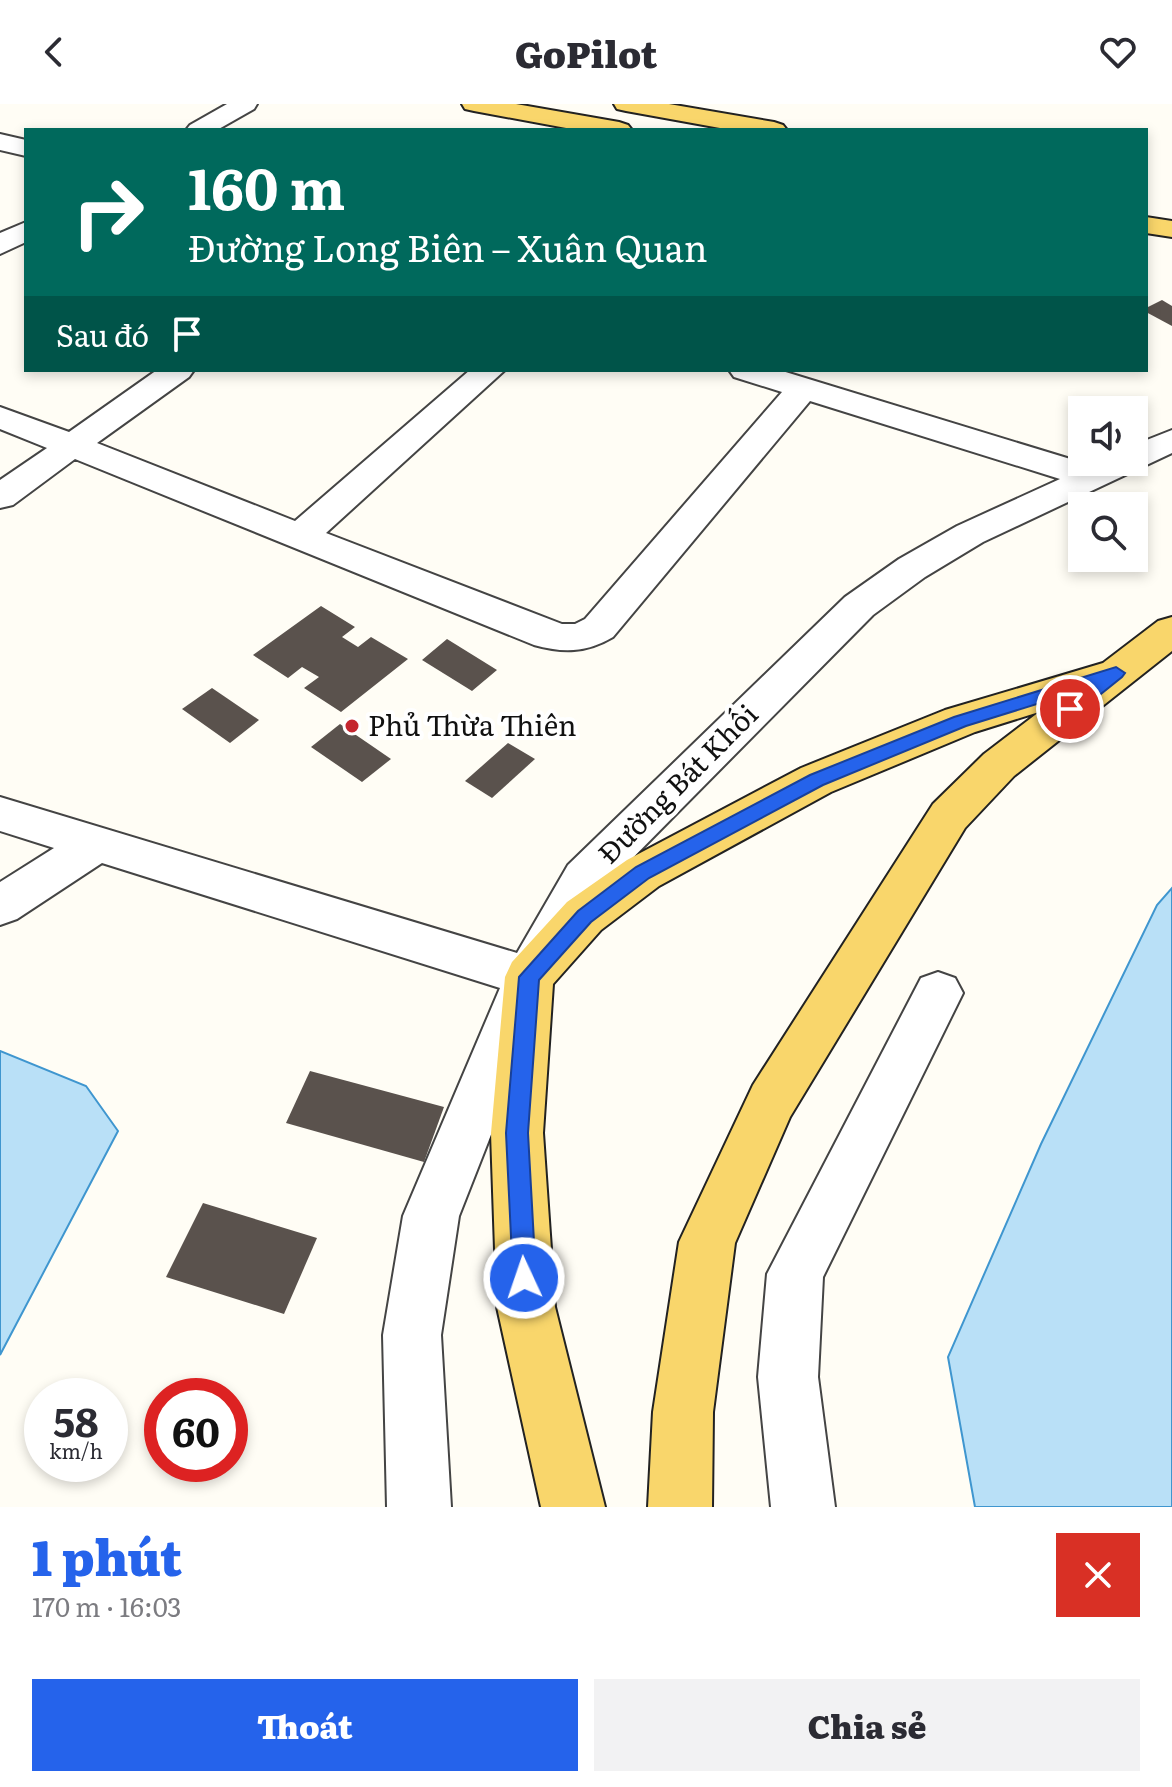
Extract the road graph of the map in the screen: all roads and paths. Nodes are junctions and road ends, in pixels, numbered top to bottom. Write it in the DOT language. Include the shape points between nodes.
graph roads {
  1 [pos="245,104"];
  2 [pos="474,104"];
  3 [pos="626,104"];
  4 [pos="203,128"];
  5 [pos="608,128"];
  6 [pos="763,128"];
  7 [pos="0,142"];
  8 [pos="24,148"];
  9 [pos="1148,225"];
  10 [pos="1172,229"];
  11 [pos="24,231"];
  12 [pos="0,245"];
  13 [pos="175,372"];
  14 [pos="487,372"];
  15 [pos="751,372"];
  16 [pos="803,388"];
  17 [pos="0,417"];
  18 [pos="1172,440"];
  19 [pos="72,445"];
  20 [pos="1148,451"];
  21 [pos="1068,459"];
  22 [pos="1095,476"];
  23 [pos="0,497"];
  24 [pos="300,536"];
  25 [pos="1170,631"];
  26 [pos="1116,673"];
  27 [pos="0,814"];
  28 [pos="98,843"];
  29 [pos="0,906"];
  30 [pos="529,977"];
  31 [pos="938,993"];
  32 [pos="419,1507"];
  33 [pos="573,1507"];
  34 [pos="680,1507"];
  35 [pos="803,1507"];
  1 -- 4 [label="street"];
  2 -- 5 [label="main road"];
  3 -- 6 [label="main road"];
  7 -- 8 [label="street"];
  9 -- 10 [label="main road"];
  11 -- 12 [label="street"];
  13 -- 19 [label="street"];
  14 -- 24 [label="street"];
  15 -- 16 [label="street"];
  16 -- 21 [label="street"];
  16 -- 24 [label="street" via="599,628 585,637 566,640 548,635"];
  17 -- 19 [label="street"];
  18 -- 20 [label="street"];
  19 -- 23 [label="street"];
  19 -- 24 [label="street"];
  22 -- 30 [label="street, Đường Bát Khối" via="970,534 859,606 584,878"];
  25 -- 26 [label="main road"];
  26 -- 30 [label="main road" via="960,721 816,780 643,873 584,916"];
  26 -- 34 [label="main road" via="999,765 949,816 771,1102 707,1242 683,1412"];
  27 -- 28 [label="street"];
  28 -- 29 [label="street"];
  28 -- 30 [label="street"];
  30 -- 32 [label="street, Đường Bát Khối" via="431,1216 412,1335"];
  30 -- 33 [label="main road" via="517,1133 526,1307"];
  31 -- 35 [label="street" via="795,1274 788,1377"];
}
